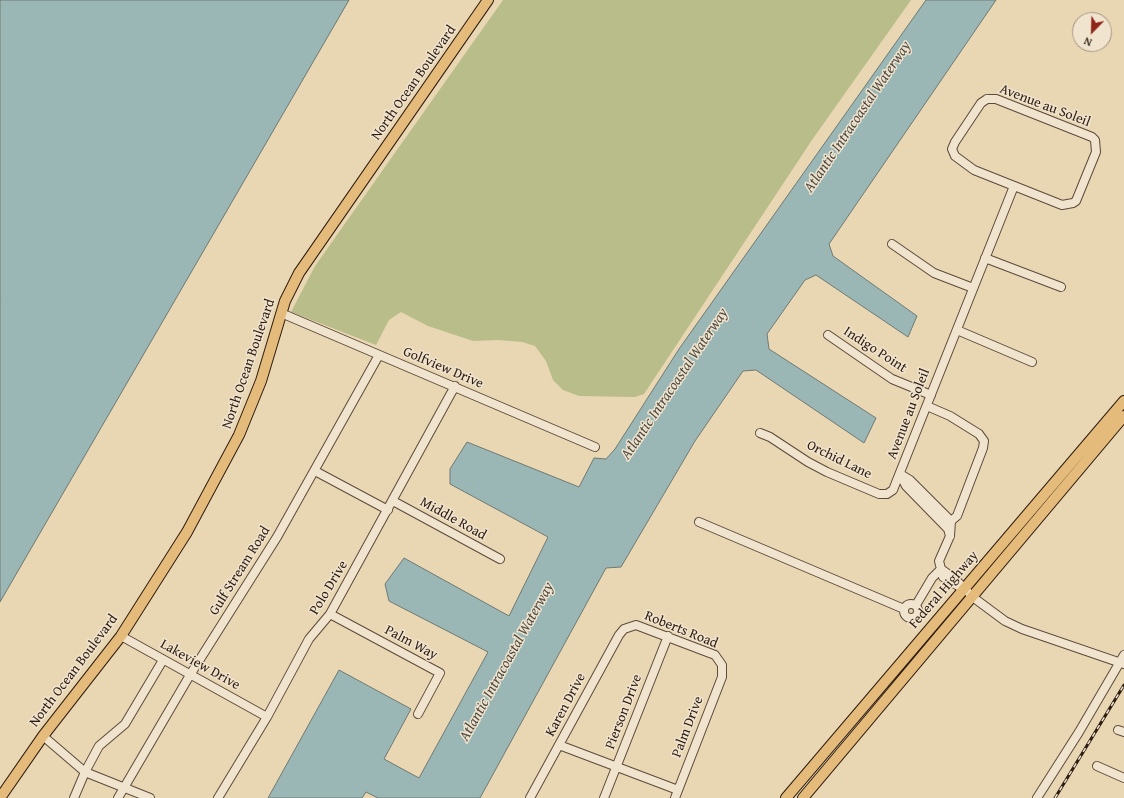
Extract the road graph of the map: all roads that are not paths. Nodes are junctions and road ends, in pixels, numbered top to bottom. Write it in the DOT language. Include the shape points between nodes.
graph roads {
  1 [pos="488,0"];
  2 [pos="1014,186"];
  3 [pos="892,244"];
  4 [pos="985,258"];
  5 [pos="1061,287"];
  6 [pos="973,288"];
  7 [pos="281,313"];
  8 [pos="957,330"];
  9 [pos="828,335"];
  10 [pos="379,355"];
  11 [pos="1032,362"];
  12 [pos="455,386"];
  13 [pos="931,394"];
  14 [pos="1124,401"];
  15 [pos="926,406"];
  16 [pos="1124,416"];
  17 [pos="760,433"];
  18 [pos="1095,435"];
  19 [pos="595,447"];
  20 [pos="1083,448"];
  21 [pos="1094,451"];
  22 [pos="315,471"];
  23 [pos="1077,471"];
  24 [pos="900,474"];
  25 [pos="393,501"];
  26 [pos="388,510"];
  27 [pos="951,521"];
  28 [pos="699,522"];
  29 [pos="950,536"];
  30 [pos="500,559"];
  31 [pos="941,569"];
  32 [pos="968,593"];
  33 [pos="916,605"];
  34 [pos="904,608"];
  35 [pos="330,614"];
  36 [pos="628,626"];
  37 [pos="121,636"];
  38 [pos="668,636"];
  39 [pos="163,660"];
  40 [pos="1123,662"];
  41 [pos="722,665"];
  42 [pos="190,675"];
  43 [pos="867,702"];
  44 [pos="418,714"];
  45 [pos="267,717"];
  46 [pos="850,722"];
  47 [pos="865,725"];
  48 [pos="43,736"];
  49 [pos="559,745"];
  50 [pos="617,766"];
  51 [pos="1097,766"];
  52 [pos="810,770"];
  53 [pos="85,772"];
  54 [pos="821,777"];
  55 [pos="1124,778"];
  56 [pos="123,788"];
  57 [pos="676,794"];
  58 [pos="0,798"];
  59 [pos="74,798"];
  60 [pos="118,798"];
  61 [pos="150,798"];
  62 [pos="218,798"];
  63 [pos="530,798"];
  64 [pos="604,798"];
  65 [pos="786,798"];
  66 [pos="791,798"];
  67 [pos="803,798"];
  68 [pos="1037,798"];
  1 -- 7 [label="main road, North Ocean Boulevard" via="299,274"];
  2 -- 2 [label="street, Avenue au Soleil" via="974,170 953,153 955,142 984,100 996,99 1095,140 1096,152 1073,203 1062,205"];
  2 -- 4 [label="street, Avenue au Soleil"];
  3 -- 6 [label="street" via="934,273"];
  4 -- 5 [label="street"];
  4 -- 6 [label="street, Avenue au Soleil"];
  6 -- 8 [label="street, Avenue au Soleil"];
  7 -- 10 [label="street, Golfview Drive"];
  7 -- 37 [label="main road, North Ocean Boulevard" via="261,381 239,435 187,532"];
  8 -- 11 [label="street"];
  8 -- 13 [label="street, Avenue au Soleil"];
  9 -- 13 [label="street, Indigo Point" via="892,379"];
  10 -- 12 [label="street, Golfview Drive"];
  10 -- 22 [label="street, Gulf Stream Road"];
  12 -- 19 [label="street, Golfview Drive"];
  12 -- 25 [label="street, Polo Drive"];
  13 -- 15 [label="street, Avenue au Soleil"];
  14 -- 18 [label="main road, Federal Highway"];
  15 -- 24 [label="street, Avenue au Soleil"];
  15 -- 27 [label="street" via="950,416 979,434 984,441 957,516"];
  16 -- 21 [label="main road, Federal Highway"];
  17 -- 24 [label="street, Orchid Lane" via="827,472 879,494 893,490"];
  18 -- 20 [label="main road, Federal Highway"];
  18 -- 21 [label="main road"];
  20 -- 23 [label="main road"];
  20 -- 32 [label="main road, Federal Highway"];
  21 -- 23 [label="main road, Federal Highway"];
  22 -- 26 [label="street"];
  22 -- 42 [label="street, Gulf Stream Road" via="277,537"];
  23 -- 32 [label="main road, Federal Highway"];
  24 -- 27 [label="street, Avenue au Soleil" via="910,480"];
  24 -- 29 [label="street, Avenue au Soleil" via="906,486 948,528"];
  25 -- 26 [label="street, Polo Drive"];
  25 -- 30 [label="street, Middle Road"];
  26 -- 35 [label="street, Polo Drive"];
  27 -- 29 [label="street"];
  28 -- 34 [label="street"];
  29 -- 31 [label="street" via="940,557"];
  31 -- 32 [label="street" via="942,577"];
  31 -- 33 [label="street" via="932,578"];
  32 -- 40 [label="street" via="1012,625"];
  32 -- 43 [label="main road, Federal Highway"];
  32 -- 47 [label="main road, Federal Highway"];
  33 -- 34 [label="street" via="909,604"];
  33 -- 34 [label="street" via="918,612 914,618 907,617"];
  35 -- 44 [label="street, Palm Way" via="440,673"];
  35 -- 45 [label="street, Polo Drive" via="309,639"];
  36 -- 38 [label="street, Roberts Road" via="640,626"];
  36 -- 49 [label="street, Karen Drive" via="619,635"];
  37 -- 39 [label="street, Lakeview Drive"];
  37 -- 48 [label="main road, North Ocean Boulevard"];
  38 -- 41 [label="street, Roberts Road" via="714,655"];
  38 -- 50 [label="street, Pierson Drive"];
  39 -- 42 [label="street, Lakeview Drive"];
  39 -- 53 [label="street" via="125,724 99,746"];
  40 -- 68 [label="street"];
  41 -- 57 [label="street, Palm Drive" via="722,677"];
  42 -- 45 [label="street, Lakeview Drive"];
  42 -- 56 [label="street, Gulf Stream Road"];
  43 -- 46 [label="main road, Federal Highway"];
  43 -- 47 [label="main road" via="862,715"];
  45 -- 62 [label="street, Polo Drive"];
  46 -- 52 [label="main road, Federal Highway"];
  46 -- 54 [label="main road" via="853,726 852,731 827,762"];
  47 -- 54 [label="main road, Federal Highway"];
  48 -- 53 [label="street"];
  48 -- 58 [label="main road, North Ocean Boulevard"];
  49 -- 50 [label="street"];
  49 -- 63 [label="street, Karen Drive"];
  50 -- 57 [label="street"];
  50 -- 64 [label="street, Pierson Drive"];
  51 -- 55 [label="street"];
  52 -- 65 [label="main road, Federal Highway"];
  52 -- 66 [label="main road" via="806,781"];
  53 -- 56 [label="street"];
  53 -- 59 [label="street"];
  54 -- 67 [label="main road, Federal Highway"];
  56 -- 60 [label="street, Gulf Stream Road"];
  56 -- 61 [label="street"];
}
